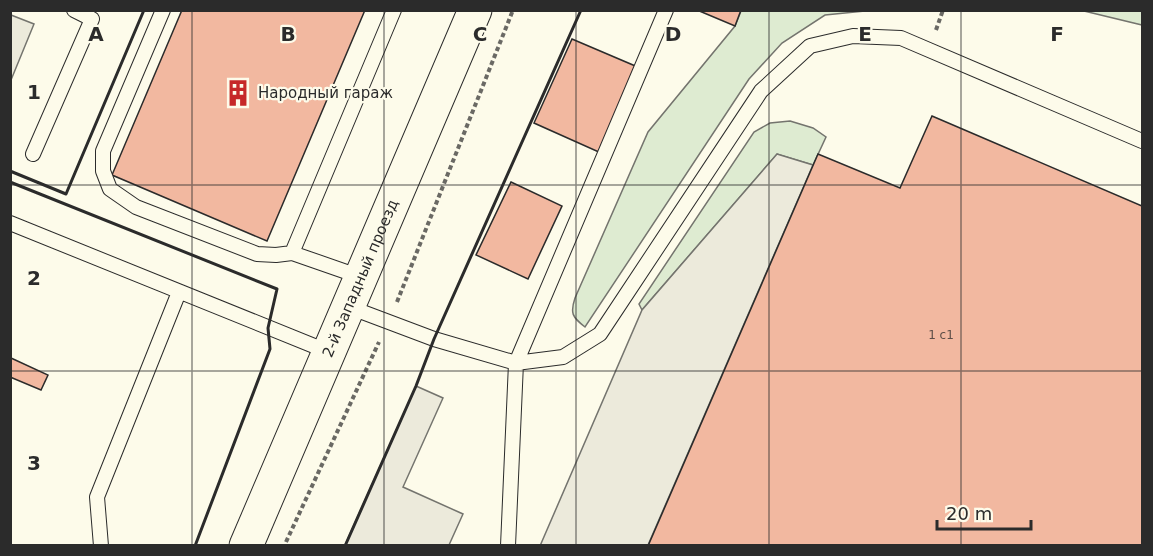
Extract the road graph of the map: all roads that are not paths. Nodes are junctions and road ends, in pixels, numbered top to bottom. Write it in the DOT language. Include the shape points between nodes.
graph roads {
  1 [pos="74,10"];
  2 [pos="163,10"];
  3 [pos="394,10"];
  4 [pos="475,10"];
  5 [pos="666,10"];
  6 [pos="94,15"];
  7 [pos="1143,141"];
  8 [pos="33,154"];
  9 [pos="10,223"];
  10 [pos="292,253"];
  11 [pos="179,292"];
  12 [pos="355,292"];
  13 [pos="330,352"];
  14 [pos="516,363"];
  15 [pos="102,546"];
  16 [pos="246,546"];
  17 [pos="508,546"];
  1 -- 6 [label="lane"];
  2 -- 10 [label="lane" via="103,151 103,171 110,189 136,207 257,254"];
  3 -- 10 [label="lane"];
  4 -- 12 [label="street, 2-й Западный проезд"];
  5 -- 14 [label="lane"];
  6 -- 8 [label="lane"];
  7 -- 14 [label="lane" via="900,38 853,36 810,46 761,91 600,334 563,357"];
  9 -- 11 [label="lane"];
  10 -- 12 [label="lane"];
  11 -- 13 [label="lane"];
  11 -- 15 [label="lane" via="97,497"];
  12 -- 13 [label="street, 2-й Западный проезд"];
  12 -- 14 [label="lane" via="389,322"];
  13 -- 16 [label="street, 2-й Западный проезд"];
  14 -- 17 [label="lane"];
}
